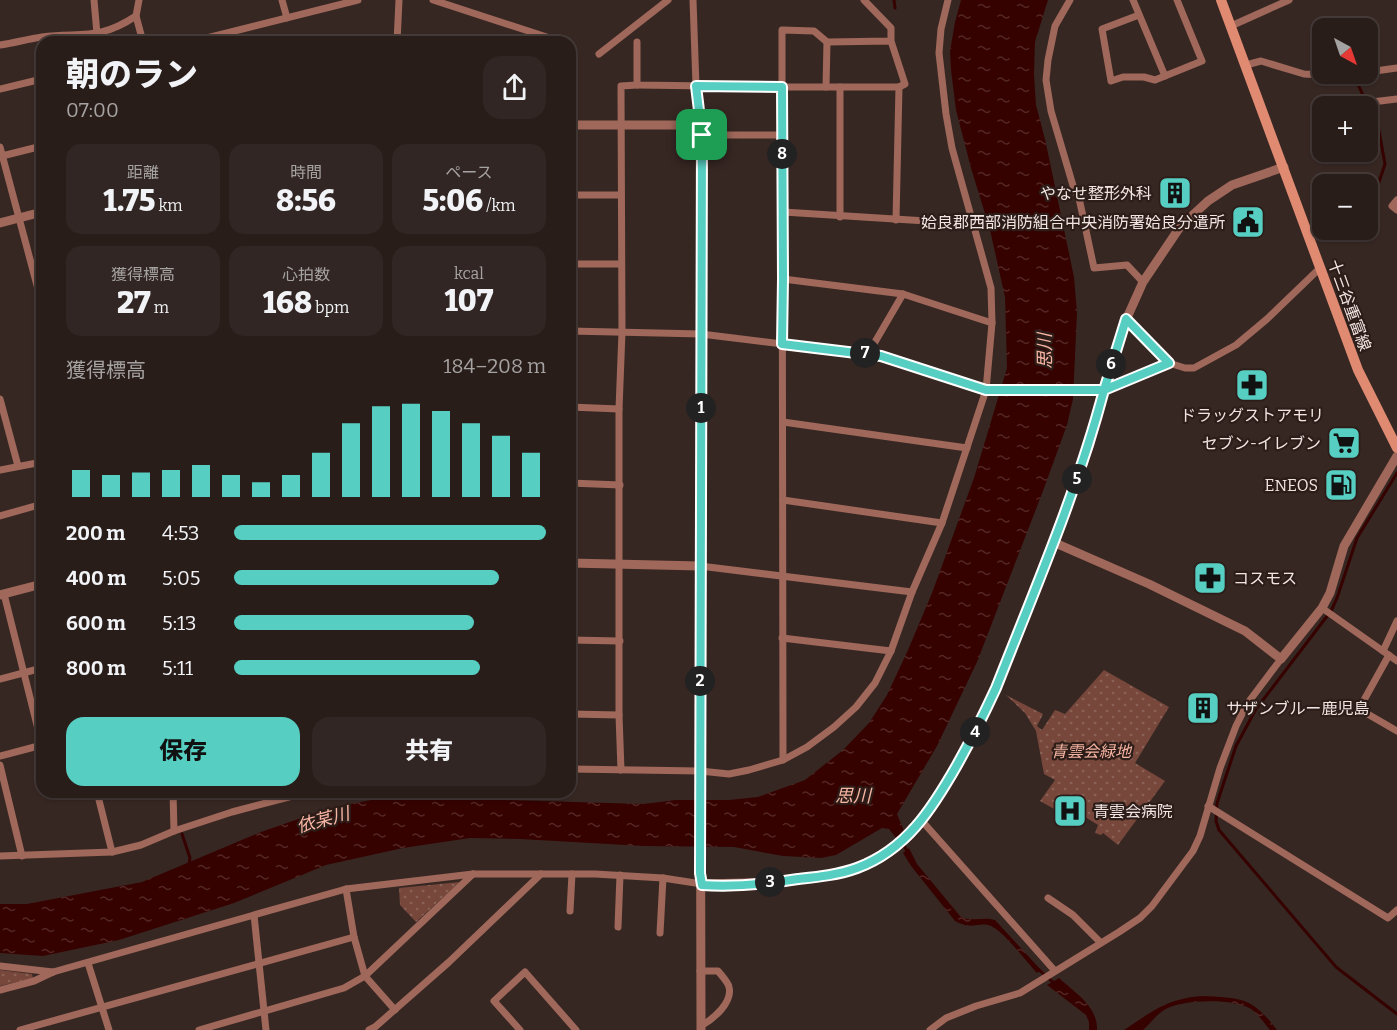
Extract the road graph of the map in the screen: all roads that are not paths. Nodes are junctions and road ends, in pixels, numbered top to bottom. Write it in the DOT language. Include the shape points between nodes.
graph roads {
  1 [pos="94,0"];
  2 [pos="139,0"];
  3 [pos="282,0"];
  4 [pos="358,0"];
  5 [pos="399,0"];
  6 [pos="433,0"];
  7 [pos="668,0"];
  8 [pos="693,0"];
  9 [pos="864,0"];
  10 [pos="948,0"];
  11 [pos="1070,0"];
  12 [pos="1133,0"];
  13 [pos="1177,0"];
  14 [pos="1221,0"];
  15 [pos="1289,0"];
  16 [pos="1138,15"];
  17 [pos="136,16"];
  18 [pos="287,18"];
  19 [pos="1231,26"];
  20 [pos="97,34"];
  21 [pos="60,36"];
  22 [pos="141,36"];
  23 [pos="215,36"];
  24 [pos="397,36"];
  25 [pos="544,36"];
  26 [pos="36,38"];
  27 [pos="0,40"];
  28 [pos="891,41"];
  29 [pos="638,42"];
  30 [pos="827,42"];
  31 [pos="0,45"];
  32 [pos="599,54"];
  33 [pos="1246,65"];
  34 [pos="1397,68"];
  35 [pos="1378,71"];
  36 [pos="1312,74"];
  37 [pos="1165,76"];
  38 [pos="36,80"];
  39 [pos="637,86"];
  40 [pos="696,86"];
  41 [pos="782,87"];
  42 [pos="826,87"];
  43 [pos="840,87"];
  44 [pos="899,87"];
  45 [pos="0,89"];
  46 [pos="1397,99"];
  47 [pos="1378,101"];
  48 [pos="576,125"];
  49 [pos="622,126"];
  50 [pos="701,130"];
  51 [pos="781,135"];
  52 [pos="0,147"];
  53 [pos="36,148"];
  54 [pos="2,156"];
  55 [pos="1284,167"];
  56 [pos="576,195"];
  57 [pos="621,195"];
  58 [pos="1397,200"];
  59 [pos="1397,210"];
  60 [pos="783,212"];
  61 [pos="36,214"];
  62 [pos="840,217"];
  63 [pos="19,219"];
  64 [pos="896,220"];
  65 [pos="0,223"];
  66 [pos="974,224"];
  67 [pos="576,264"];
  68 [pos="621,264"];
  69 [pos="1320,268"];
  70 [pos="36,270"];
  71 [pos="783,279"];
  72 [pos="1143,282"];
  73 [pos="903,294"];
  74 [pos="1126,319"];
  75 [pos="992,323"];
  76 [pos="576,331"];
  77 [pos="622,332"];
  78 [pos="701,334"];
  79 [pos="782,344"];
  80 [pos="868,354"];
  81 [pos="1169,363"];
  82 [pos="1100,389"];
  83 [pos="990,391"];
  84 [pos="0,399"];
  85 [pos="576,407"];
  86 [pos="619,409"];
  87 [pos="783,422"];
  88 [pos="967,448"];
  89 [pos="1397,448"];
  90 [pos="1397,456"];
  91 [pos="36,463"];
  92 [pos="18,466"];
  93 [pos="0,471"];
  94 [pos="576,483"];
  95 [pos="620,485"];
  96 [pos="783,500"];
  97 [pos="36,506"];
  98 [pos="0,516"];
  99 [pos="942,523"];
  100 [pos="1053,542"];
  101 [pos="576,563"];
  102 [pos="620,565"];
  103 [pos="700,566"];
  104 [pos="782,575"];
  105 [pos="36,586"];
  106 [pos="912,592"];
  107 [pos="2,594"];
  108 [pos="1322,608"];
  109 [pos="1397,621"];
  110 [pos="782,638"];
  111 [pos="576,640"];
  112 [pos="620,641"];
  113 [pos="891,651"];
  114 [pos="1386,653"];
  115 [pos="1281,659"];
  116 [pos="1397,661"];
  117 [pos="36,670"];
  118 [pos="23,673"];
  119 [pos="0,679"];
  120 [pos="576,714"];
  121 [pos="619,716"];
  122 [pos="36,722"];
  123 [pos="1397,731"];
  124 [pos="36,747"];
  125 [pos="0,756"];
  126 [pos="783,759"];
  127 [pos="0,765"];
  128 [pos="576,769"];
  129 [pos="621,770"];
  130 [pos="700,774"];
  131 [pos="98,798"];
  132 [pos="173,798"];
  133 [pos="282,798"];
  134 [pos="1210,808"];
  135 [pos="922,821"];
  136 [pos="174,831"];
  137 [pos="112,852"];
  138 [pos="0,856"];
  139 [pos="22,856"];
  140 [pos="473,874"];
  141 [pos="541,874"];
  142 [pos="572,874"];
  143 [pos="620,875"];
  144 [pos="663,878"];
  145 [pos="702,885"];
  146 [pos="346,889"];
  147 [pos="1048,898"];
  148 [pos="1397,910"];
  149 [pos="570,911"];
  150 [pos="255,915"];
  151 [pos="618,927"];
  152 [pos="660,933"];
  153 [pos="354,937"];
  154 [pos="1100,942"];
  155 [pos="259,962"];
  156 [pos="88,963"];
  157 [pos="0,966"];
  158 [pos="700,971"];
  159 [pos="1055,971"];
  160 [pos="53,972"];
  161 [pos="365,976"];
  162 [pos="0,990"];
  163 [pos="102,1007"];
  164 [pos="395,1010"];
  165 [pos="264,1013"];
  166 [pos="701,1028"];
  167 [pos="932,1029"];
  168 [pos="20,1030"];
  169 [pos="110,1030"];
  170 [pos="199,1030"];
  171 [pos="266,1030"];
  172 [pos="369,1030"];
  173 [pos="520,1030"];
  174 [pos="576,1030"];
  1 -- 20 [label="street"];
  2 -- 17 [label="street"];
  3 -- 18 [label="street"];
  4 -- 18 [label="street"];
  5 -- 24 [label="street"];
  6 -- 25 [label="street"];
  7 -- 32 [label="street"];
  8 -- 40 [label="street"];
  9 -- 28 [label="street" via="891,28"];
  10 -- 66 [label="street" via="939,53 952,148"];
  11 -- 72 [label="street" via="1055,26 1048,60 1046,80 1051,111 1079,198 1094,268 1126,265"];
  12 -- 16 [label="street"];
  13 -- 37 [label="street" via="1202,61"];
  14 -- 19 [label="main road, 十三谷重富線"];
  15 -- 19 [label="street"];
  16 -- 37 [label="street"];
  16 -- 37 [label="street" via="1102,29 1111,81 1123,77 1155,80"];
  17 -- 20 [label="street"];
  17 -- 22 [label="street"];
  18 -- 23 [label="street"];
  19 -- 33 [label="main road, 十三谷重富線"];
  20 -- 21 [label="street"];
  26 -- 31 [label="street"];
  27 -- 31 [label="street"];
  28 -- 30 [label="street"];
  28 -- 44 [label="street" via="905,84"];
  29 -- 39 [label="street"];
  30 -- 41 [label="street" via="814,31 782,30"];
  30 -- 42 [label="street"];
  33 -- 36 [label="street" via="1261,61"];
  33 -- 55 [label="main road, 十三谷重富線"];
  34 -- 35 [label="street"];
  38 -- 45 [label="street"];
  39 -- 40 [label="street"];
  39 -- 49 [label="street" via="621,86"];
  40 -- 41 [label="street"];
  40 -- 50 [label="street"];
  41 -- 42 [label="street"];
  41 -- 51 [label="street"];
  42 -- 43 [label="street"];
  43 -- 44 [label="street"];
  43 -- 62 [label="street"];
  44 -- 64 [label="street"];
  46 -- 47 [label="street"];
  48 -- 49 [label="street"];
  49 -- 50 [label="street"];
  49 -- 57 [label="street"];
  50 -- 51 [label="street"];
  50 -- 78 [label="street"];
  51 -- 60 [label="street"];
  52 -- 54 [label="street"];
  53 -- 54 [label="street"];
  54 -- 63 [label="street"];
  55 -- 69 [label="main road, 十三谷重富線"];
  55 -- 72 [label="street" via="1232,185 1208,201 1180,227"];
  56 -- 57 [label="street"];
  57 -- 68 [label="street"];
  58 -- 59 [label="street" via="1392,206"];
  60 -- 62 [label="street"];
  60 -- 71 [label="street"];
  61 -- 63 [label="street"];
  62 -- 64 [label="street"];
  63 -- 65 [label="street"];
  63 -- 70 [label="street"];
  64 -- 66 [label="street"];
  66 -- 75 [label="street" via="992,288"];
  67 -- 68 [label="street"];
  68 -- 77 [label="street"];
  69 -- 81 [label="street" via="1236,345 1194,368"];
  69 -- 89 [label="main road, 十三谷重富線" via="1358,370"];
  71 -- 73 [label="street"];
  71 -- 79 [label="street"];
  72 -- 74 [label="street"];
  73 -- 75 [label="street"];
  73 -- 80 [label="street"];
  74 -- 81 [label="street"];
  74 -- 82 [label="street"];
  75 -- 83 [label="street"];
  76 -- 77 [label="street"];
  77 -- 78 [label="street"];
  77 -- 86 [label="street"];
  78 -- 79 [label="street"];
  78 -- 103 [label="street"];
  79 -- 80 [label="street"];
  79 -- 87 [label="street"];
  80 -- 83 [label="street"];
  81 -- 82 [label="street"];
  82 -- 83 [label="street"];
  82 -- 100 [label="street" via="1090,444"];
  83 -- 88 [label="street"];
  84 -- 92 [label="street"];
  85 -- 86 [label="street"];
  86 -- 95 [label="street"];
  87 -- 88 [label="street"];
  87 -- 96 [label="street"];
  88 -- 99 [label="street"];
  90 -- 108 [label="street" via="1344,546"];
  91 -- 92 [label="street"];
  92 -- 93 [label="street"];
  94 -- 95 [label="street"];
  95 -- 102 [label="street"];
  96 -- 99 [label="street"];
  96 -- 104 [label="street"];
  97 -- 98 [label="street"];
  99 -- 106 [label="street"];
  100 -- 115 [label="street" via="1245,631"];
  100 -- 135 [label="street" via="984,716"];
  101 -- 102 [label="street"];
  102 -- 103 [label="street"];
  102 -- 112 [label="street"];
  103 -- 104 [label="street"];
  103 -- 130 [label="street"];
  104 -- 106 [label="street"];
  104 -- 110 [label="street"];
  105 -- 107 [label="street"];
  106 -- 113 [label="street"];
  107 -- 118 [label="street"];
  108 -- 114 [label="street"];
  108 -- 115 [label="street"];
  109 -- 114 [label="street"];
  110 -- 113 [label="street"];
  110 -- 126 [label="street"];
  111 -- 112 [label="street"];
  112 -- 121 [label="street"];
  113 -- 126 [label="street" via="875,683 856,707 807,747"];
  114 -- 116 [label="street"];
  114 -- 123 [label="street" via="1359,709"];
  115 -- 134 [label="street" via="1236,726"];
  117 -- 118 [label="street"];
  118 -- 119 [label="street"];
  118 -- 122 [label="street"];
  120 -- 121 [label="street"];
  121 -- 129 [label="street"];
  124 -- 125 [label="street"];
  126 -- 130 [label="street" via="729,774"];
  127 -- 139 [label="street"];
  128 -- 129 [label="street"];
  129 -- 130 [label="street"];
  130 -- 145 [label="street"];
  131 -- 137 [label="street"];
  132 -- 136 [label="street"];
  133 -- 136 [label="street"];
  134 -- 148 [label="street" via="1388,918"];
  134 -- 154 [label="street" via="1193,851 1166,890 1140,918"];
  135 -- 145 [label="street" via="894,848 856,868 832,875 783,882"];
  135 -- 159 [label="street"];
  136 -- 137 [label="street"];
  137 -- 139 [label="street"];
  138 -- 139 [label="street"];
  140 -- 141 [label="street"];
  140 -- 146 [label="street"];
  140 -- 161 [label="street"];
  141 -- 142 [label="street"];
  141 -- 164 [label="street"];
  142 -- 143 [label="street"];
  142 -- 149 [label="street"];
  143 -- 144 [label="street"];
  143 -- 151 [label="street"];
  144 -- 145 [label="street"];
  144 -- 152 [label="street"];
  145 -- 158 [label="street"];
  146 -- 150 [label="street"];
  146 -- 153 [label="street"];
  147 -- 154 [label="street" via="1073,915"];
  150 -- 155 [label="street"];
  150 -- 156 [label="street"];
  153 -- 155 [label="street"];
  153 -- 161 [label="street"];
  154 -- 159 [label="street"];
  155 -- 163 [label="street"];
  155 -- 165 [label="street"];
  156 -- 160 [label="street"];
  156 -- 163 [label="street"];
  157 -- 160 [label="street"];
  158 -- 166 [label="street"];
  158 -- 166 [label="street" via="718,971 729,986 730,995 721,1011"];
  159 -- 167 [label="street" via="1020,993 946,1018"];
  160 -- 162 [label="street"];
  161 -- 164 [label="street"];
  161 -- 165 [label="street" via="344,988"];
  163 -- 168 [label="street"];
  163 -- 169 [label="street"];
  164 -- 172 [label="street"];
  165 -- 170 [label="street"];
  165 -- 171 [label="street"];
  173 -- 174 [label="street" via="494,1001 525,972"];
}
